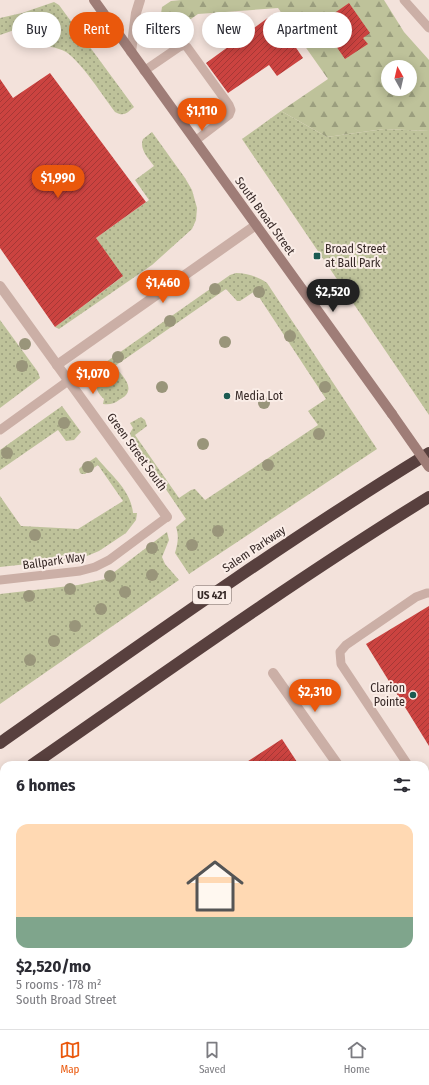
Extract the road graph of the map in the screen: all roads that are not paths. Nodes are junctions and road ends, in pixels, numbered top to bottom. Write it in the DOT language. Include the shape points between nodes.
graph roads {
  1 [pos="94,0"];
  2 [pos="140,0"];
  3 [pos="404,0"];
  4 [pos="429,28"];
  5 [pos="131,52"];
  6 [pos="144,71"];
  7 [pos="195,141"];
  8 [pos="256,225"];
  9 [pos="0,286"];
  10 [pos="57,365"];
  11 [pos="68,381"];
  12 [pos="0,430"];
  13 [pos="429,453"];
  14 [pos="429,467"];
  15 [pos="429,497"];
  16 [pos="167,517"];
  17 [pos="0,580"];
  18 [pos="429,593"];
  19 [pos="273,673"];
  20 [pos="0,743"];
  21 [pos="38,761"];
  22 [pos="335,761"];
  23 [pos="405,761"];
  1 -- 5 [label="street, South Broad Street"];
  2 -- 5 [label="street"];
  3 -- 4 [label="lane"];
  5 -- 6 [label="street, South Broad Street"];
  6 -- 7 [label="street, South Broad Street"];
  6 -- 7 [label="lane" via="179,47 187,47 231,110 229,115"];
  7 -- 8 [label="street, South Broad Street"];
  8 -- 10 [label="street"];
  8 -- 14 [label="street, South Broad Street, bridge"];
  9 -- 10 [label="street, Green Street South"];
  10 -- 11 [label="street, Green Street South"];
  11 -- 12 [label="lane"];
  11 -- 16 [label="street, Green Street South"];
  13 -- 20 [label="highway, Salem Parkway / US 421" via="212,594"];
  15 -- 21 [label="highway" via="327,563"];
  16 -- 17 [label="lane, Ballpark Way" via="109,560 95,567"];
  18 -- 23 [label="lane" via="416,597 340,652 341,664"];
  19 -- 22 [label="street"];
}
